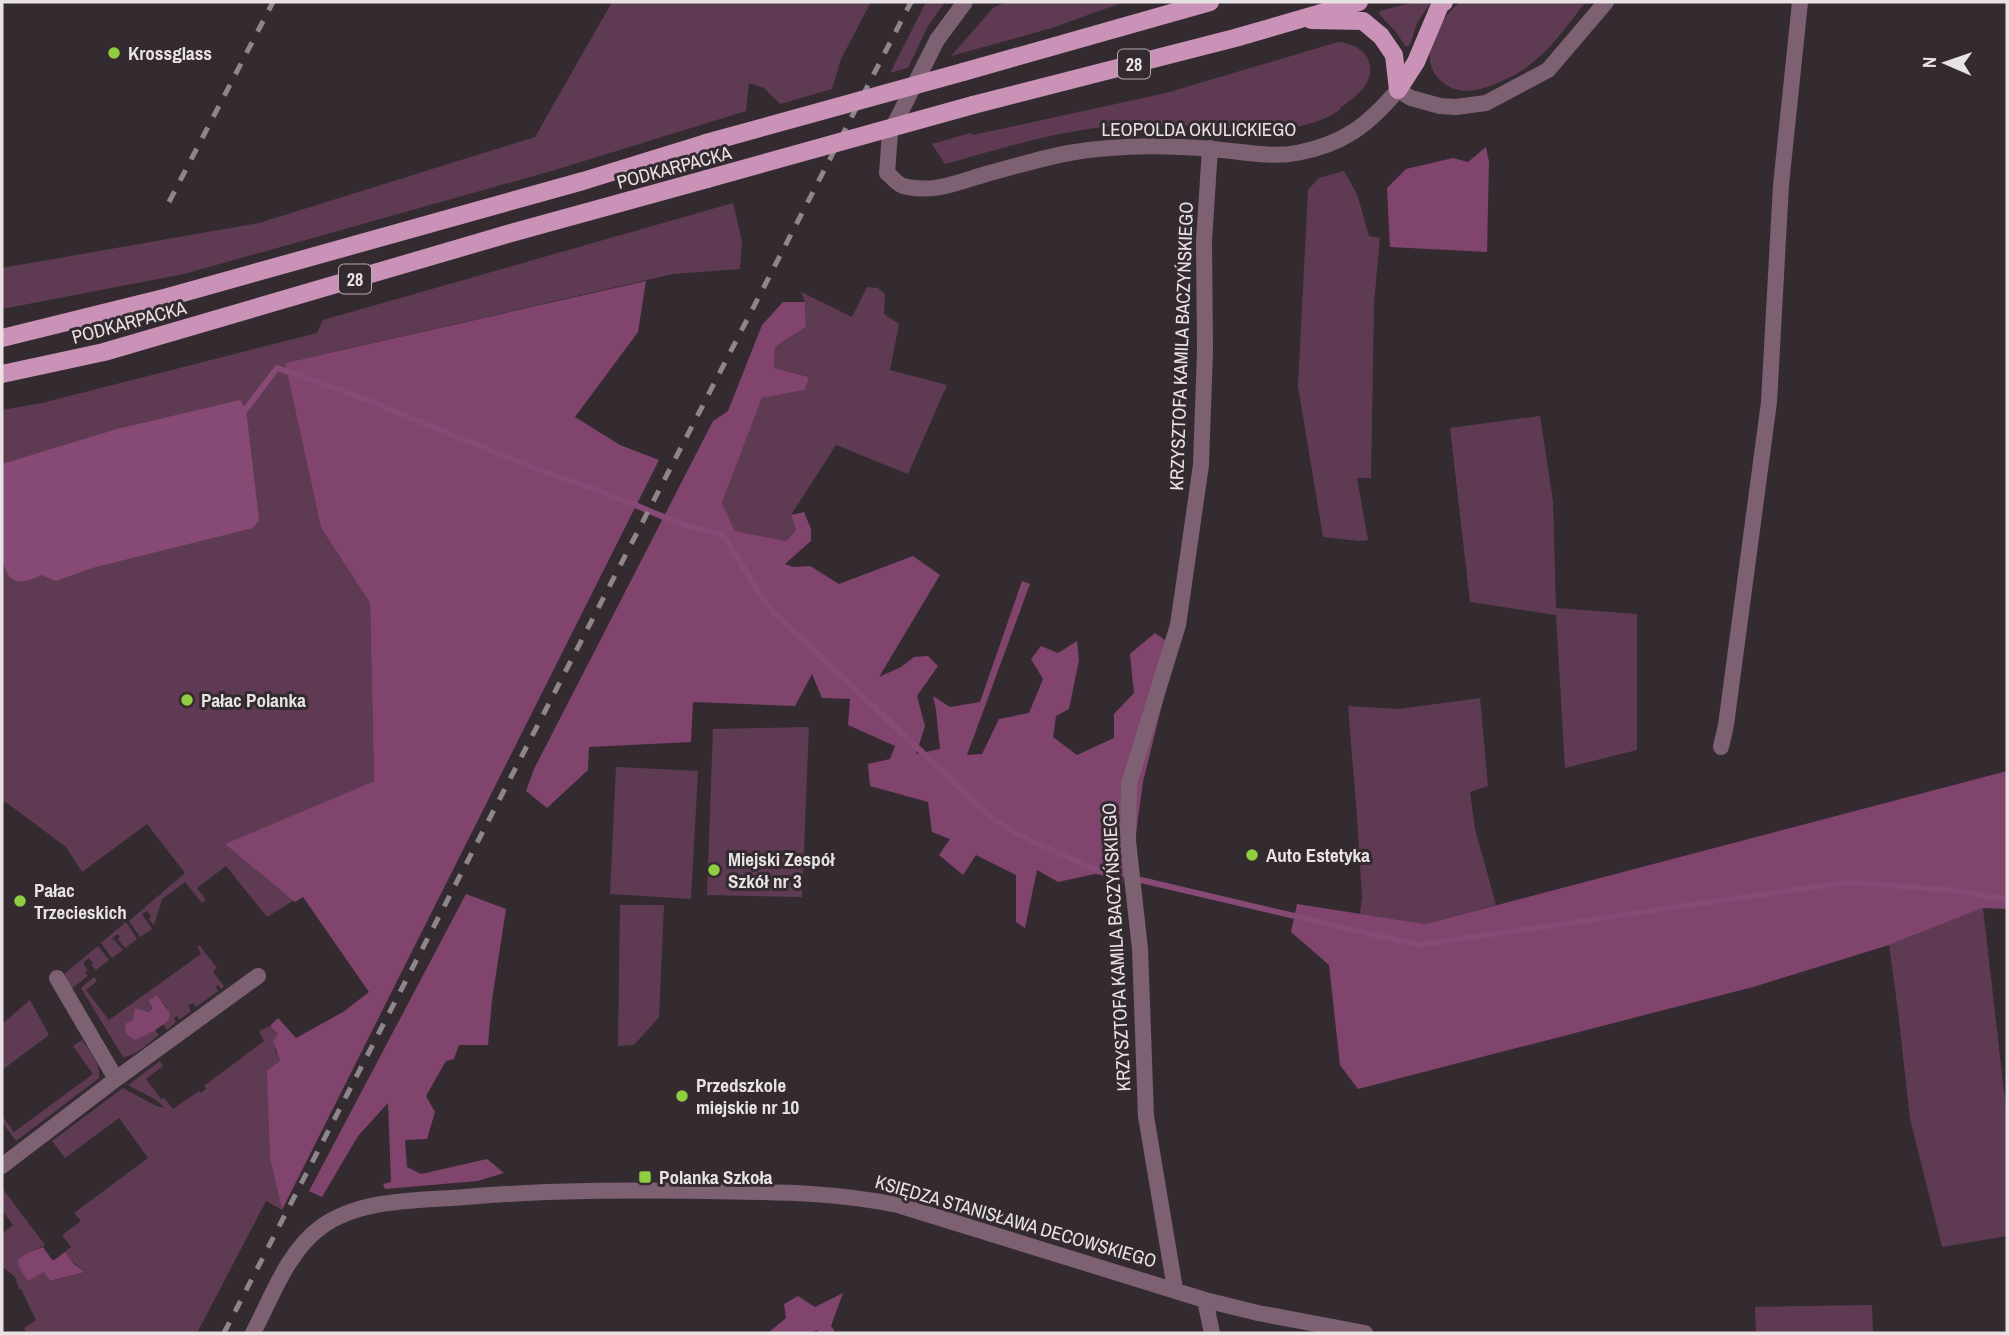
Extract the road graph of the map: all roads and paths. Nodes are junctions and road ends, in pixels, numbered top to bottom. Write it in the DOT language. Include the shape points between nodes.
graph roads {
  1 [pos="965,2"];
  2 [pos="1210,2"];
  3 [pos="1359,2"];
  4 [pos="1444,2"];
  5 [pos="1606,2"];
  6 [pos="1801,2"];
  7 [pos="1294,20"];
  8 [pos="1398,90"];
  9 [pos="1210,148"];
  10 [pos="2,338"];
  11 [pos="2,374"];
  12 [pos="1721,747"];
  13 [pos="258,976"];
  14 [pos="57,978"];
  15 [pos="116,1079"];
  16 [pos="2,1166"];
  17 [pos="1175,1289"];
  18 [pos="1205,1300"];
  19 [pos="253,1333"];
  20 [pos="1212,1333"];
  21 [pos="1365,1333"];
  1 -- 9 [label="street, LEOPOLDA OKULICKIEGO" via="937,40 890,133 887,173 901,186 940,188 1068,153 1119,147"];
  2 -- 10 [label="main road, PODKARPACKA / 28, bridge" via="114,312"];
  3 -- 7 [label="main road, PODKARPACKA / 28"];
  4 -- 8 [label="main road"];
  5 -- 8 [label="street" via="1548,70 1486,103 1440,106"];
  6 -- 12 [label="street" via="1781,185 1769,402"];
  7 -- 8 [label="main road" via="1363,21 1394,55"];
  7 -- 11 [label="main road, PODKARPACKA / 28, bridge" via="511,233 104,352"];
  8 -- 9 [label="street, LEOPOLDA OKULICKIEGO" via="1376,116 1322,146 1295,153"];
  9 -- 17 [label="street, KRZYSZTOFA KAMILA BACZYŃSKIEGO" via="1201,465 1178,625 1129,784 1128,841 1140,949 1146,1116"];
  13 -- 15 [label="street"];
  14 -- 15 [label="street"];
  15 -- 16 [label="street"];
  17 -- 18 [label="street, KSIĘDZA STANISŁAWA DECOWSKIEGO"];
  17 -- 19 [label="street, KSIĘDZA STANISŁAWA DECOWSKIEGO" via="867,1199 809,1193 557,1191 394,1203 341,1216 299,1248"];
  18 -- 20 [label="street"];
  18 -- 21 [label="street, KSIĘDZA STANISŁAWA DECOWSKIEGO"];
}
